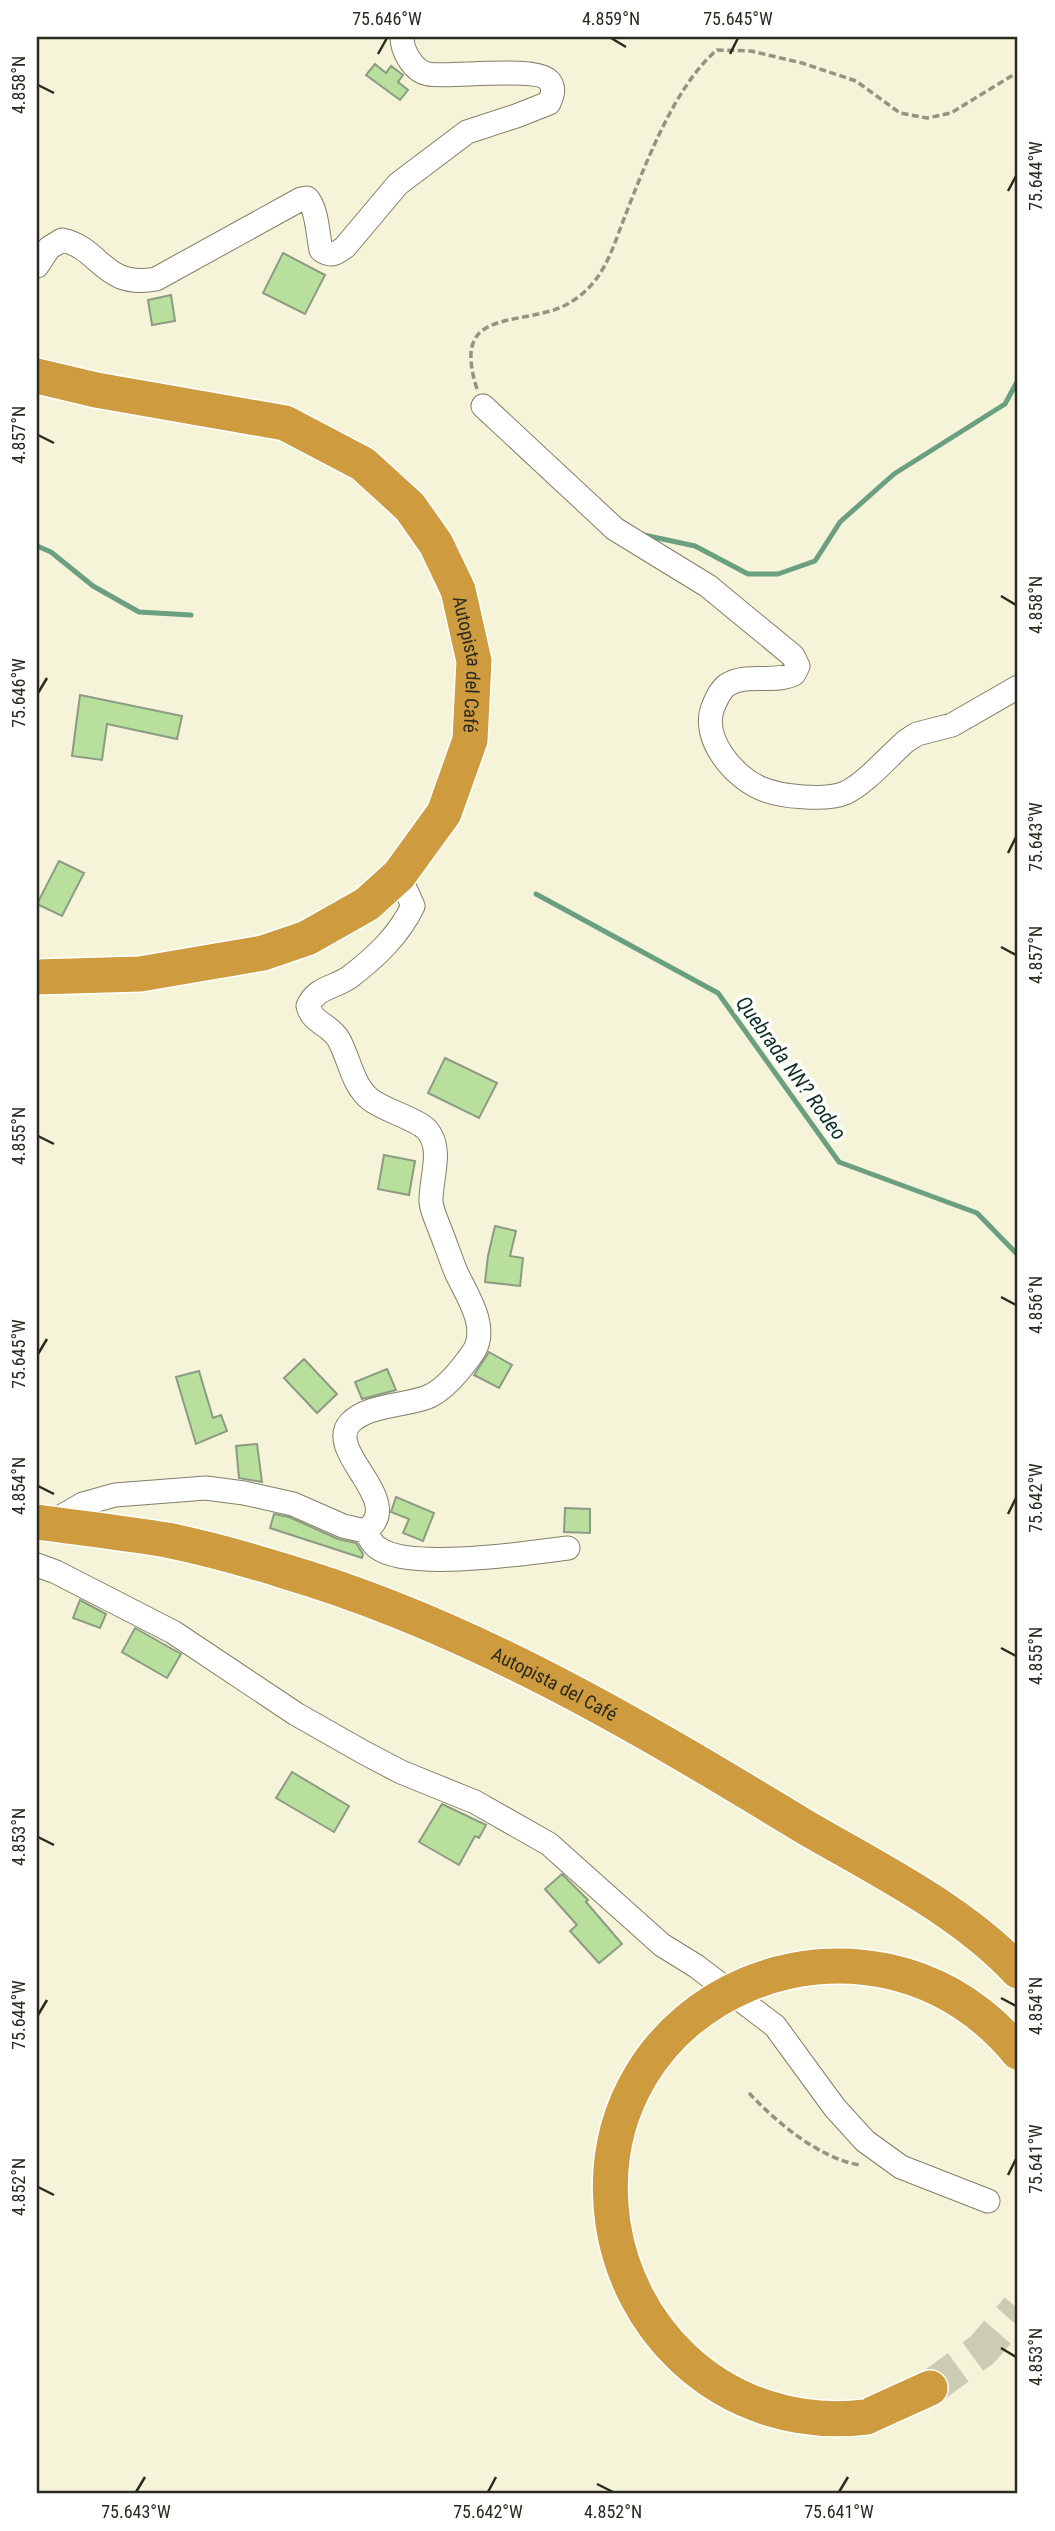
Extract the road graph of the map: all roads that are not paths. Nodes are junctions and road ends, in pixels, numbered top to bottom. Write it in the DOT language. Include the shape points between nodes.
graph roads {
  1 [pos="402,37"];
  2 [pos="37,266"];
  3 [pos="37,376"];
  4 [pos="483,406"];
  5 [pos="1018,687"];
  6 [pos="399,875"];
  7 [pos="37,977"];
  8 [pos="43,1522"];
  9 [pos="365,1531"];
  10 [pos="568,1548"];
  11 [pos="37,1565"];
  12 [pos="1018,1971"];
  13 [pos="1018,2052"];
  14 [pos="988,2201"];
  15 [pos="930,2388"];
  1 -- 2 [label="street" via="411,62 426,74 544,76 553,92 549,103 467,132 398,184 336,254 321,250 312,202 307,198 156,279 138,282 113,274 72,242 62,240 49,248"];
  3 -- 6 [label="highway, Autopista del Café" via="285,423 363,464 410,507 436,544 458,590 474,661 470,740 444,813"];
  4 -- 5 [label="street" via="615,529 708,586 793,656 798,666 794,674 784,679 741,679 725,686 711,713 710,728 718,749 757,787 826,797 847,792 906,740 952,725"];
  6 -- 7 [label="highway, Autopista del Café" via="367,904 307,939 263,953 140,974"];
  6 -- 9 [label="street" via="413,906 405,924 352,976 318,990 308,1006 310,1015 339,1038 358,1086 368,1097 426,1128 433,1139 431,1206 474,1310 479,1336 459,1371 441,1389 359,1417 346,1429 352,1455 379,1505 378,1516"];
  8 -- 9 [label="street" via="115,1495 206,1488 293,1504 344,1527"];
  8 -- 12 [label="highway, Autopista del Café" via="169,1541 284,1571 456,1634 637,1727 954,1916"];
  9 -- 10 [label="street" via="376,1548 408,1557 470,1559"];
  11 -- 14 [label="street" via="173,1632 296,1714 363,1752 475,1802 549,1844 662,1945 775,2026 865,2141 901,2167"];
  13 -- 15 [label="highway, bridge" via="982,2014 899,1972 838,1964 776,1973 719,1998 671,2036 636,2087 615,2145 611,2206 623,2267 652,2322 694,2368 756,2404 837,2421 866,2417"];
}
